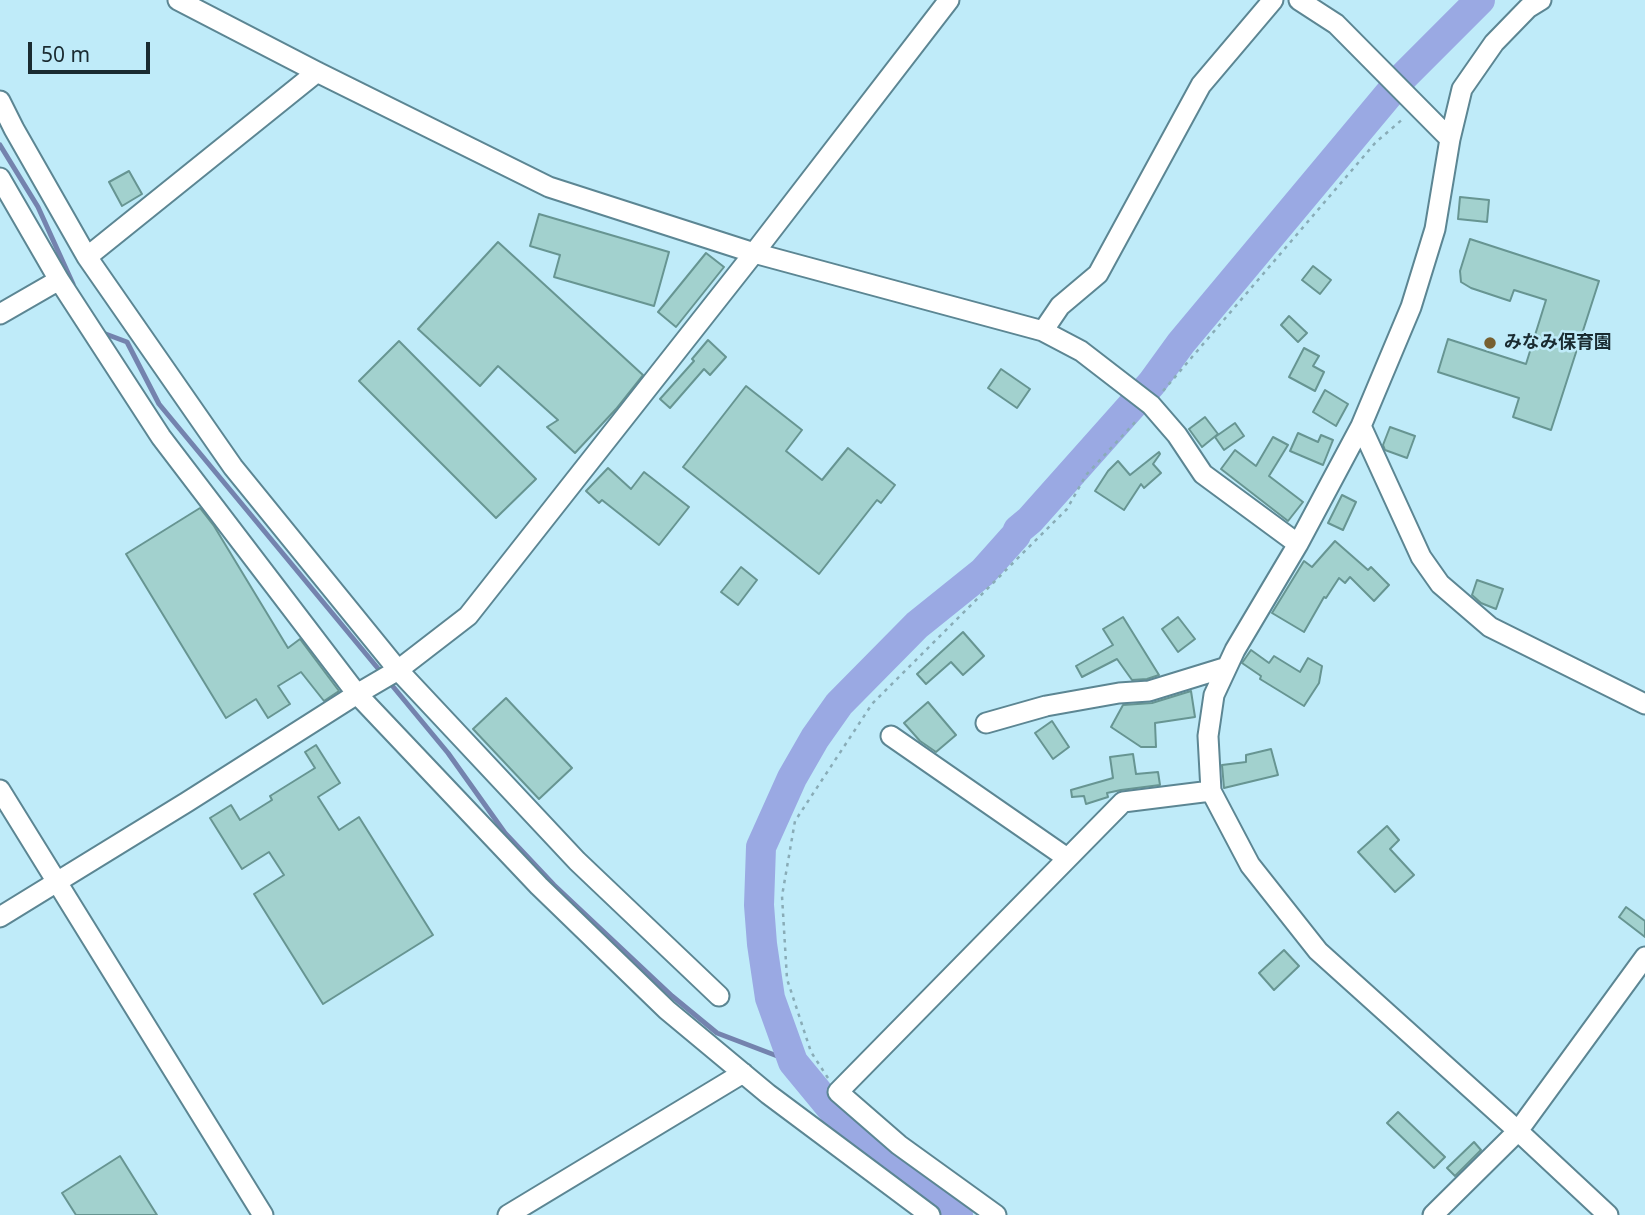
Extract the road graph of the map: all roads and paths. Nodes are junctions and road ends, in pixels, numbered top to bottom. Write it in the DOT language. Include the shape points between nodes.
graph roads {
  1 [pos="178,0"];
  2 [pos="948,0"];
  3 [pos="1273,0"];
  4 [pos="1299,0"];
  5 [pos="1541,0"];
  6 [pos="317,72"];
  7 [pos="0,101"];
  8 [pos="1418,107"];
  9 [pos="1450,139"];
  10 [pos="0,178"];
  11 [pos="754,253"];
  12 [pos="87,257"];
  13 [pos="59,280"];
  14 [pos="0,314"];
  15 [pos="1043,331"];
  16 [pos="1152,405"];
  17 [pos="1361,426"];
  18 [pos="1298,544"];
  19 [pos="1227,667"];
  20 [pos="398,670"];
  21 [pos="359,693"];
  22 [pos="1645,704"];
  23 [pos="986,723"];
  24 [pos="891,736"];
  25 [pos="0,790"];
  26 [pos="1211,791"];
  27 [pos="1067,858"];
  28 [pos="56,883"];
  29 [pos="0,916"];
  30 [pos="1645,957"];
  31 [pos="719,996"];
  32 [pos="743,1073"];
  33 [pos="1518,1130"];
  34 [pos="263,1215"];
  35 [pos="508,1215"];
  36 [pos="930,1215"];
  37 [pos="996,1215"];
  38 [pos="1433,1215"];
  39 [pos="1608,1215"];
  1 -- 6 [label="street"];
  2 -- 11 [label="street"];
  3 -- 15 [label="street" via="1201,85 1098,274 1060,306"];
  4 -- 8 [label="street" via="1336,24"];
  5 -- 9 [label="street" via="1493,43 1462,89"];
  6 -- 11 [label="street" via="550,187"];
  6 -- 12 [label="street"];
  7 -- 12 [label="street"];
  8 -- 9 [label="street"];
  8 -- 16 [label="path" via="1376,142"];
  9 -- 17 [label="street" via="1435,229 1411,307"];
  10 -- 13 [label="street"];
  11 -- 15 [label="street"];
  11 -- 20 [label="street" via="468,617"];
  12 -- 20 [label="street" via="233,467"];
  13 -- 14 [label="street"];
  13 -- 21 [label="street" via="161,437"];
  15 -- 16 [label="street" via="1081,351"];
  16 -- 18 [label="street" via="1203,474"];
  17 -- 18 [label="street"];
  17 -- 22 [label="street" via="1421,556 1440,584 1490,627"];
  18 -- 19 [label="street"];
  19 -- 23 [label="street" via="1149,691 1046,706"];
  19 -- 26 [label="street" via="1214,695 1208,736"];
  20 -- 21 [label="street"];
  20 -- 31 [label="street" via="577,861"];
  21 -- 28 [label="street"];
  21 -- 32 [label="street" via="539,886 667,1010"];
  24 -- 27 [label="street"];
  25 -- 28 [label="street"];
  26 -- 27 [label="street" via="1123,802"];
  26 -- 33 [label="street" via="1250,865 1318,951"];
  27 -- 37 [label="street" via="838,1092 899,1145"];
  28 -- 29 [label="street"];
  28 -- 34 [label="street"];
  30 -- 33 [label="street"];
  32 -- 35 [label="street"];
  32 -- 36 [label="street"];
  33 -- 38 [label="street"];
  33 -- 39 [label="street"];
}
